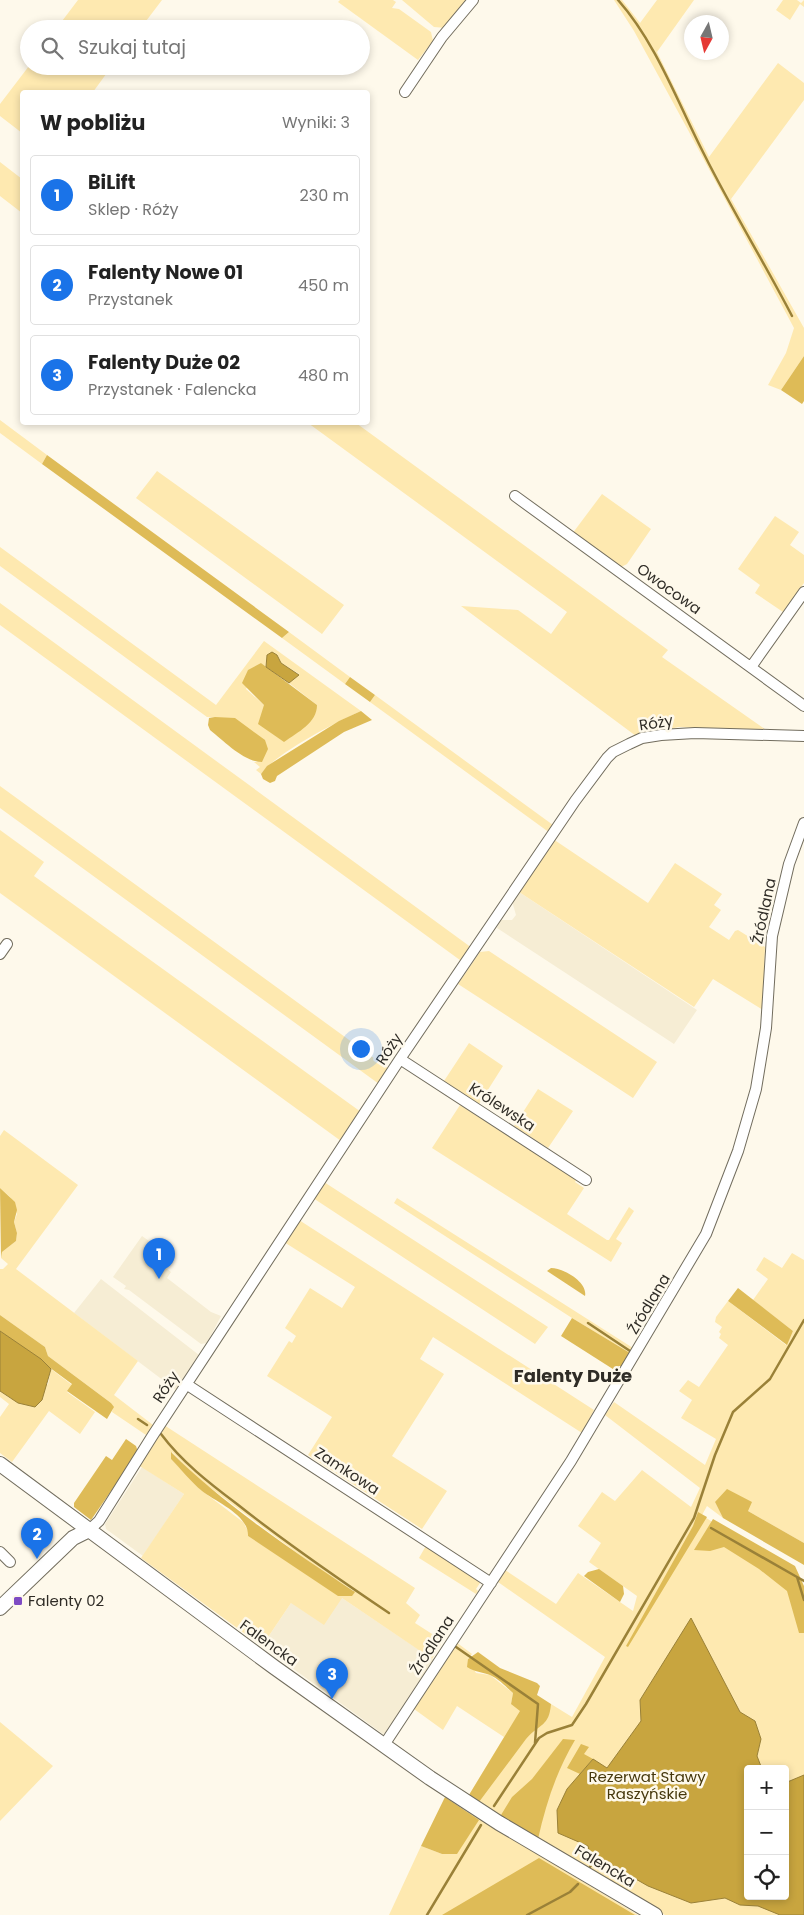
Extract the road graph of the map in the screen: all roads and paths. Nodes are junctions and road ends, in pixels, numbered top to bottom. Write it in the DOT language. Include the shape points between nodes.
graph roads {
  1 [pos="473,0"];
  2 [pos="405,92"];
  3 [pos="515,496"];
  4 [pos="804,592"];
  5 [pos="752,667"];
  6 [pos="804,706"];
  7 [pos="804,736"];
  8 [pos="804,823"];
  9 [pos="801,840"];
  10 [pos="7,944"];
  11 [pos="0,954"];
  12 [pos="400,1059"];
  13 [pos="586,1180"];
  14 [pos="186,1384"];
  15 [pos="0,1464"];
  16 [pos="90,1530"];
  17 [pos="0,1552"];
  18 [pos="10,1562"];
  19 [pos="491,1583"];
  20 [pos="0,1608"];
  21 [pos="384,1745"];
  22 [pos="654,1915"];
  1 -- 2 [label="street" via="442,37"];
  3 -- 5 [label="street, Owocowa"];
  4 -- 5 [label="street"];
  5 -- 6 [label="street, Owocowa"];
  7 -- 12 [label="street, Róży" via="661,735 642,738 613,752 575,801"];
  8 -- 9 [label="street, Źródlana"];
  9 -- 19 [label="street, Źródlana" via="772,936 766,1028 759,1074 720,1203 696,1253 618,1386"];
  10 -- 11 [label="street"];
  12 -- 13 [label="street, Królewska"];
  12 -- 14 [label="street, Róży"];
  14 -- 16 [label="street, Róży" via="103,1515"];
  14 -- 19 [label="street, Zamkowa"];
  15 -- 16 [label="street, Falencka"];
  16 -- 20 [label="street" via="73,1538"];
  16 -- 21 [label="street, Falencka"];
  17 -- 18 [label="street"];
  19 -- 21 [label="street, Źródlana"];
  21 -- 22 [label="street, Falencka" via="499,1823"];
}
